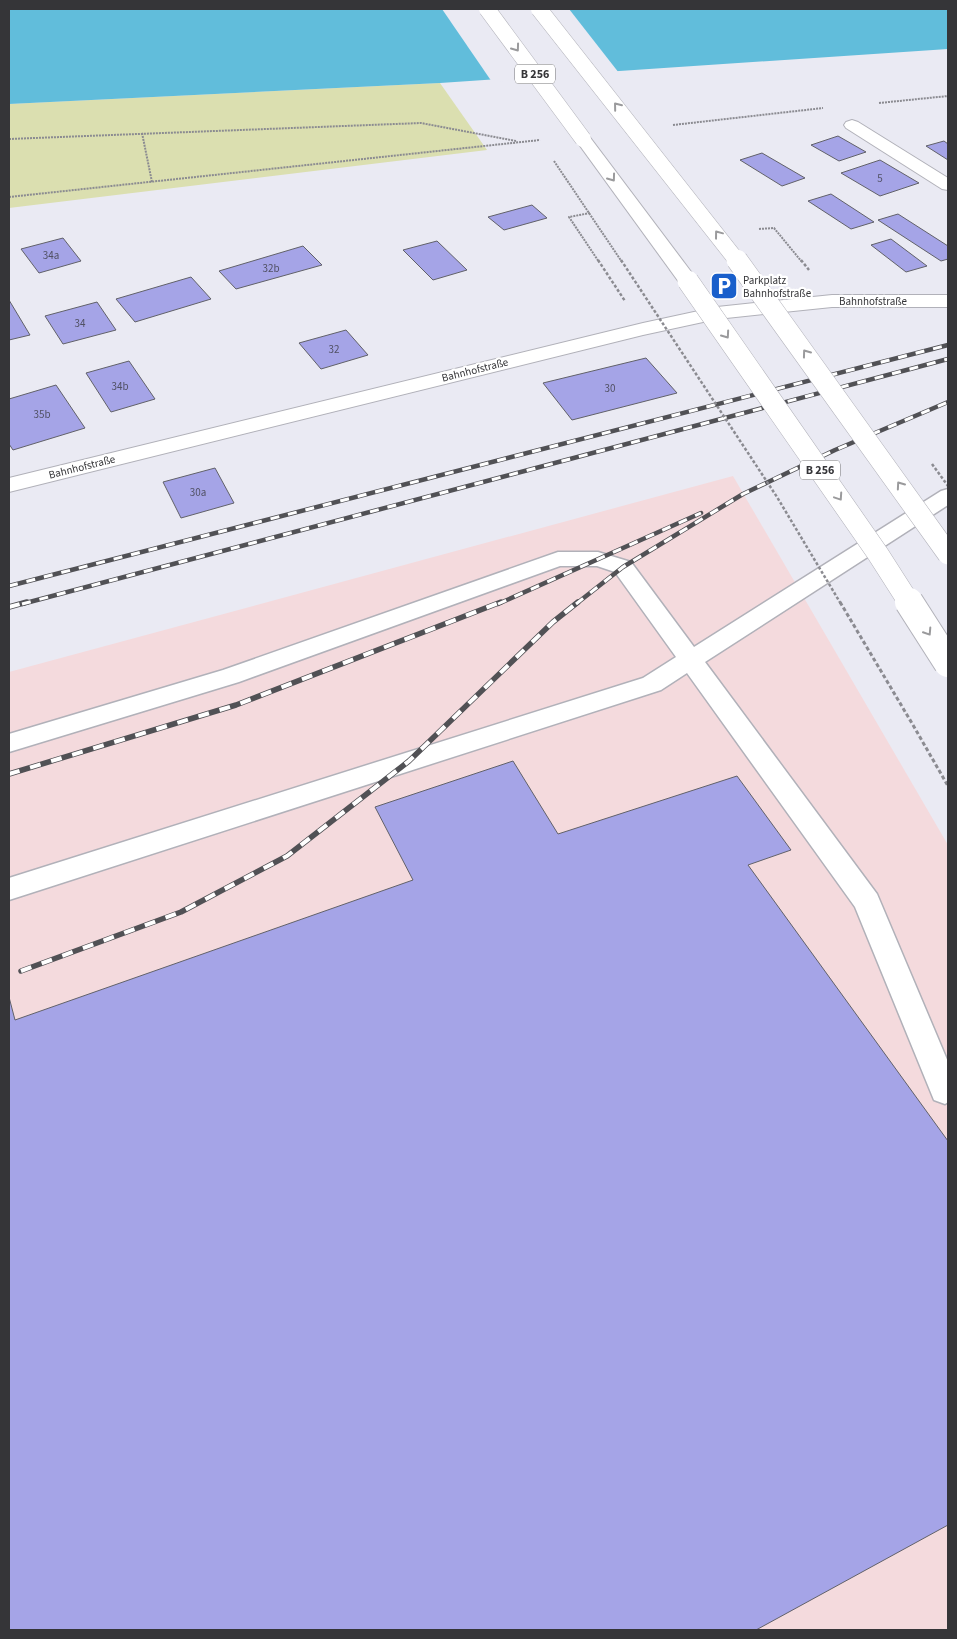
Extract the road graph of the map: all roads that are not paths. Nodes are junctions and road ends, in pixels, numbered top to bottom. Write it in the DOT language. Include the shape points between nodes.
graph roads {
  1 [pos="487,9"];
  2 [pos="539,9"];
  3 [pos="852,124"];
  4 [pos="948,184"];
  5 [pos="948,300"];
  6 [pos="9,486"];
  7 [pos="948,496"];
  8 [pos="948,554"];
  9 [pos="691,658"];
  10 [pos="948,663"];
  11 [pos="9,743"];
  12 [pos="9,888"];
  13 [pos="946,1090"];
  1 -- 10 [label="main road, B 256, one-way, bridge" via="688,280 878,554"];
  8 -- 2 [label="main road, one-way, bridge" via="747,273"];
  3 -- 4 [label="main road"];
  5 -- 6 [label="main road, Bahnhofstraße" via="832,301 717,313"];
  7 -- 9 [label="lane"];
  9 -- 11 [label="lane" via="623,567 598,559 558,558 231,676"];
  9 -- 12 [label="lane" via="652,684"];
  9 -- 13 [label="lane" via="867,902"];
}
